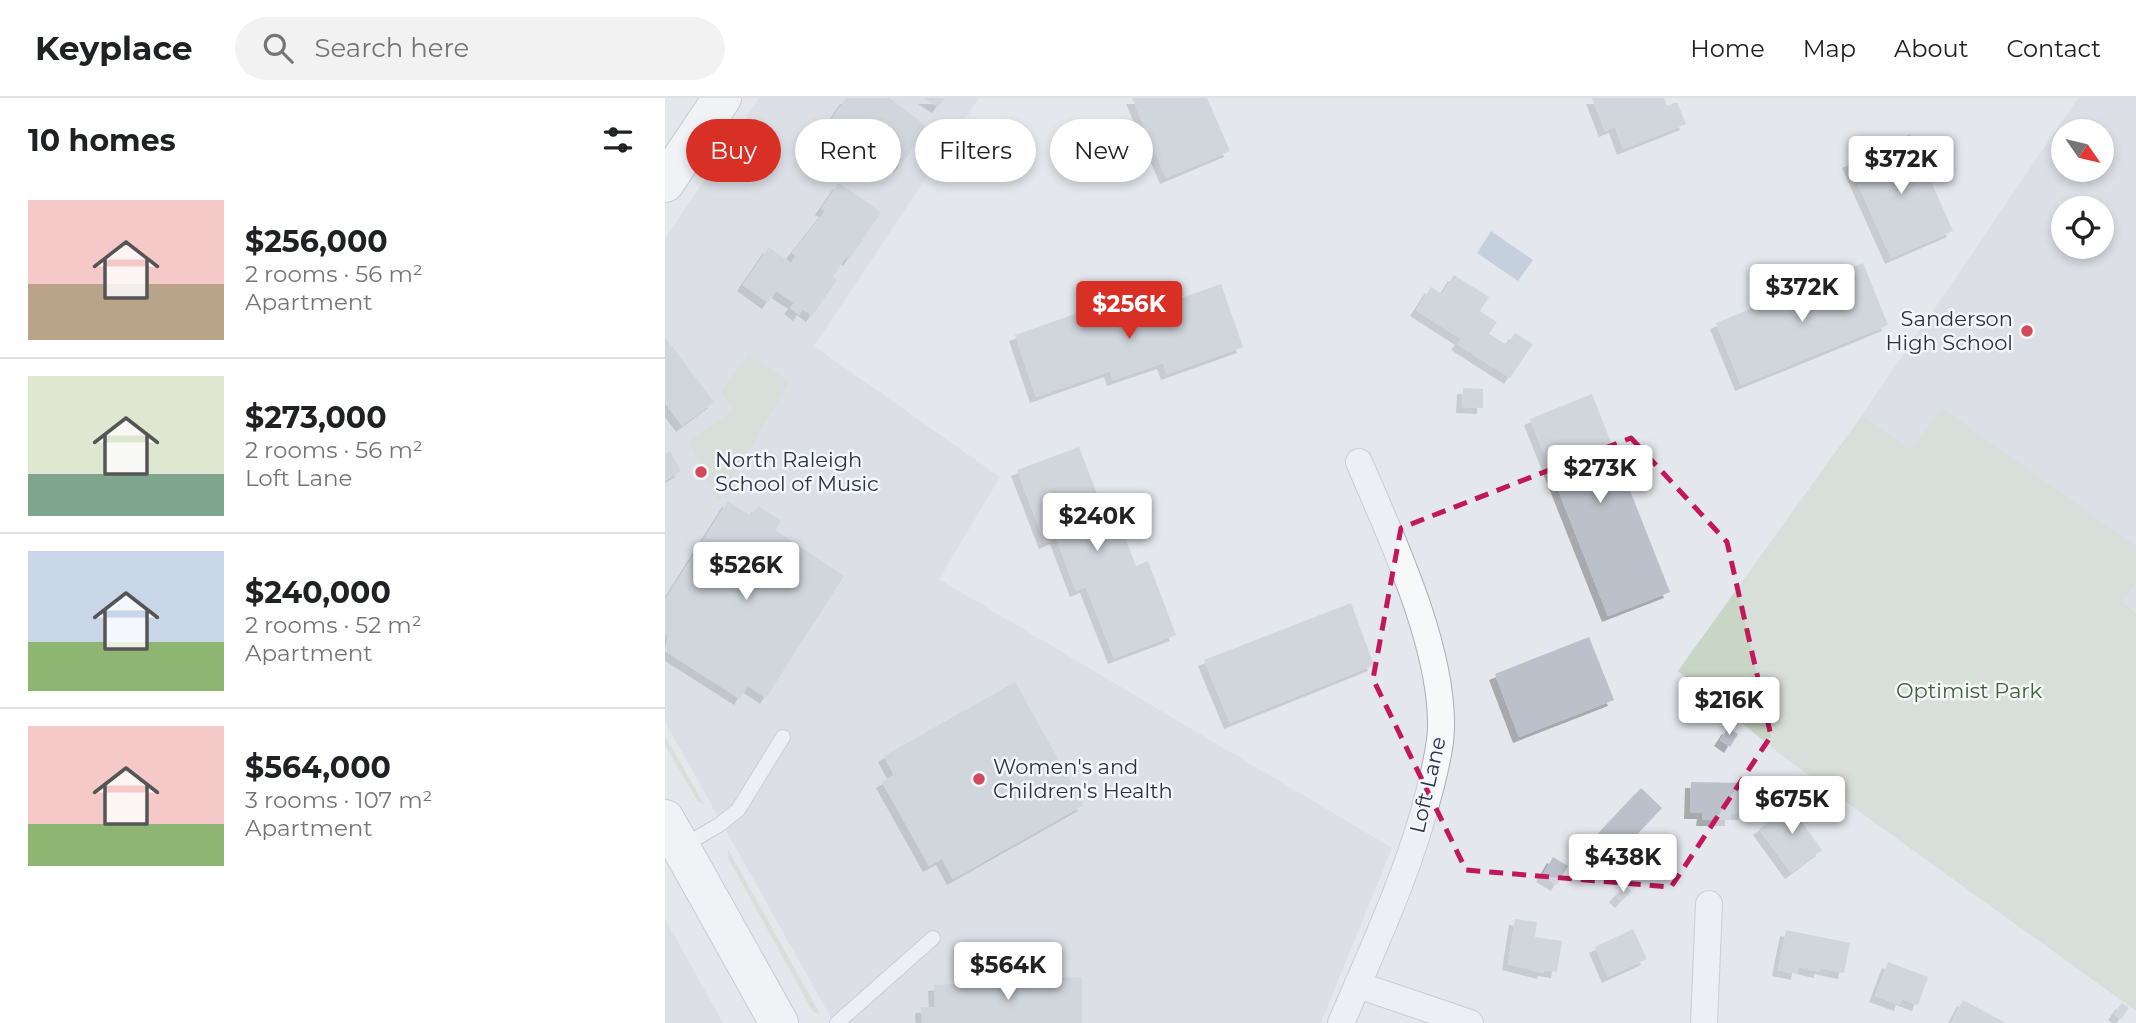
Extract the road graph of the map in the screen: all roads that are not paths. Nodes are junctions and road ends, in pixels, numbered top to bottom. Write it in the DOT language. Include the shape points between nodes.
graph roads {
  1 [pos="722,98"];
  2 [pos="665,183"];
  3 [pos="1359,462"];
  4 [pos="783,737"];
  5 [pos="673,833"];
  6 [pos="1709,904"];
  7 [pos="933,937"];
  8 [pos="1358,985"];
  9 [pos="779,1023"];
  10 [pos="838,1023"];
  11 [pos="1341,1023"];
  12 [pos="1470,1023"];
  13 [pos="1705,1023"];
  1 -- 2 [label="main road"];
  3 -- 8 [label="street, Loft Lane" via="1425,633 1437,681 1441,726 1424,814"];
  4 -- 5 [label="lane" via="738,810 719,825"];
  5 -- 9 [label="main road"];
  6 -- 13 [label="street"];
  7 -- 10 [label="lane"];
  8 -- 11 [label="street, Loft Lane"];
  8 -- 12 [label="street"];
}
